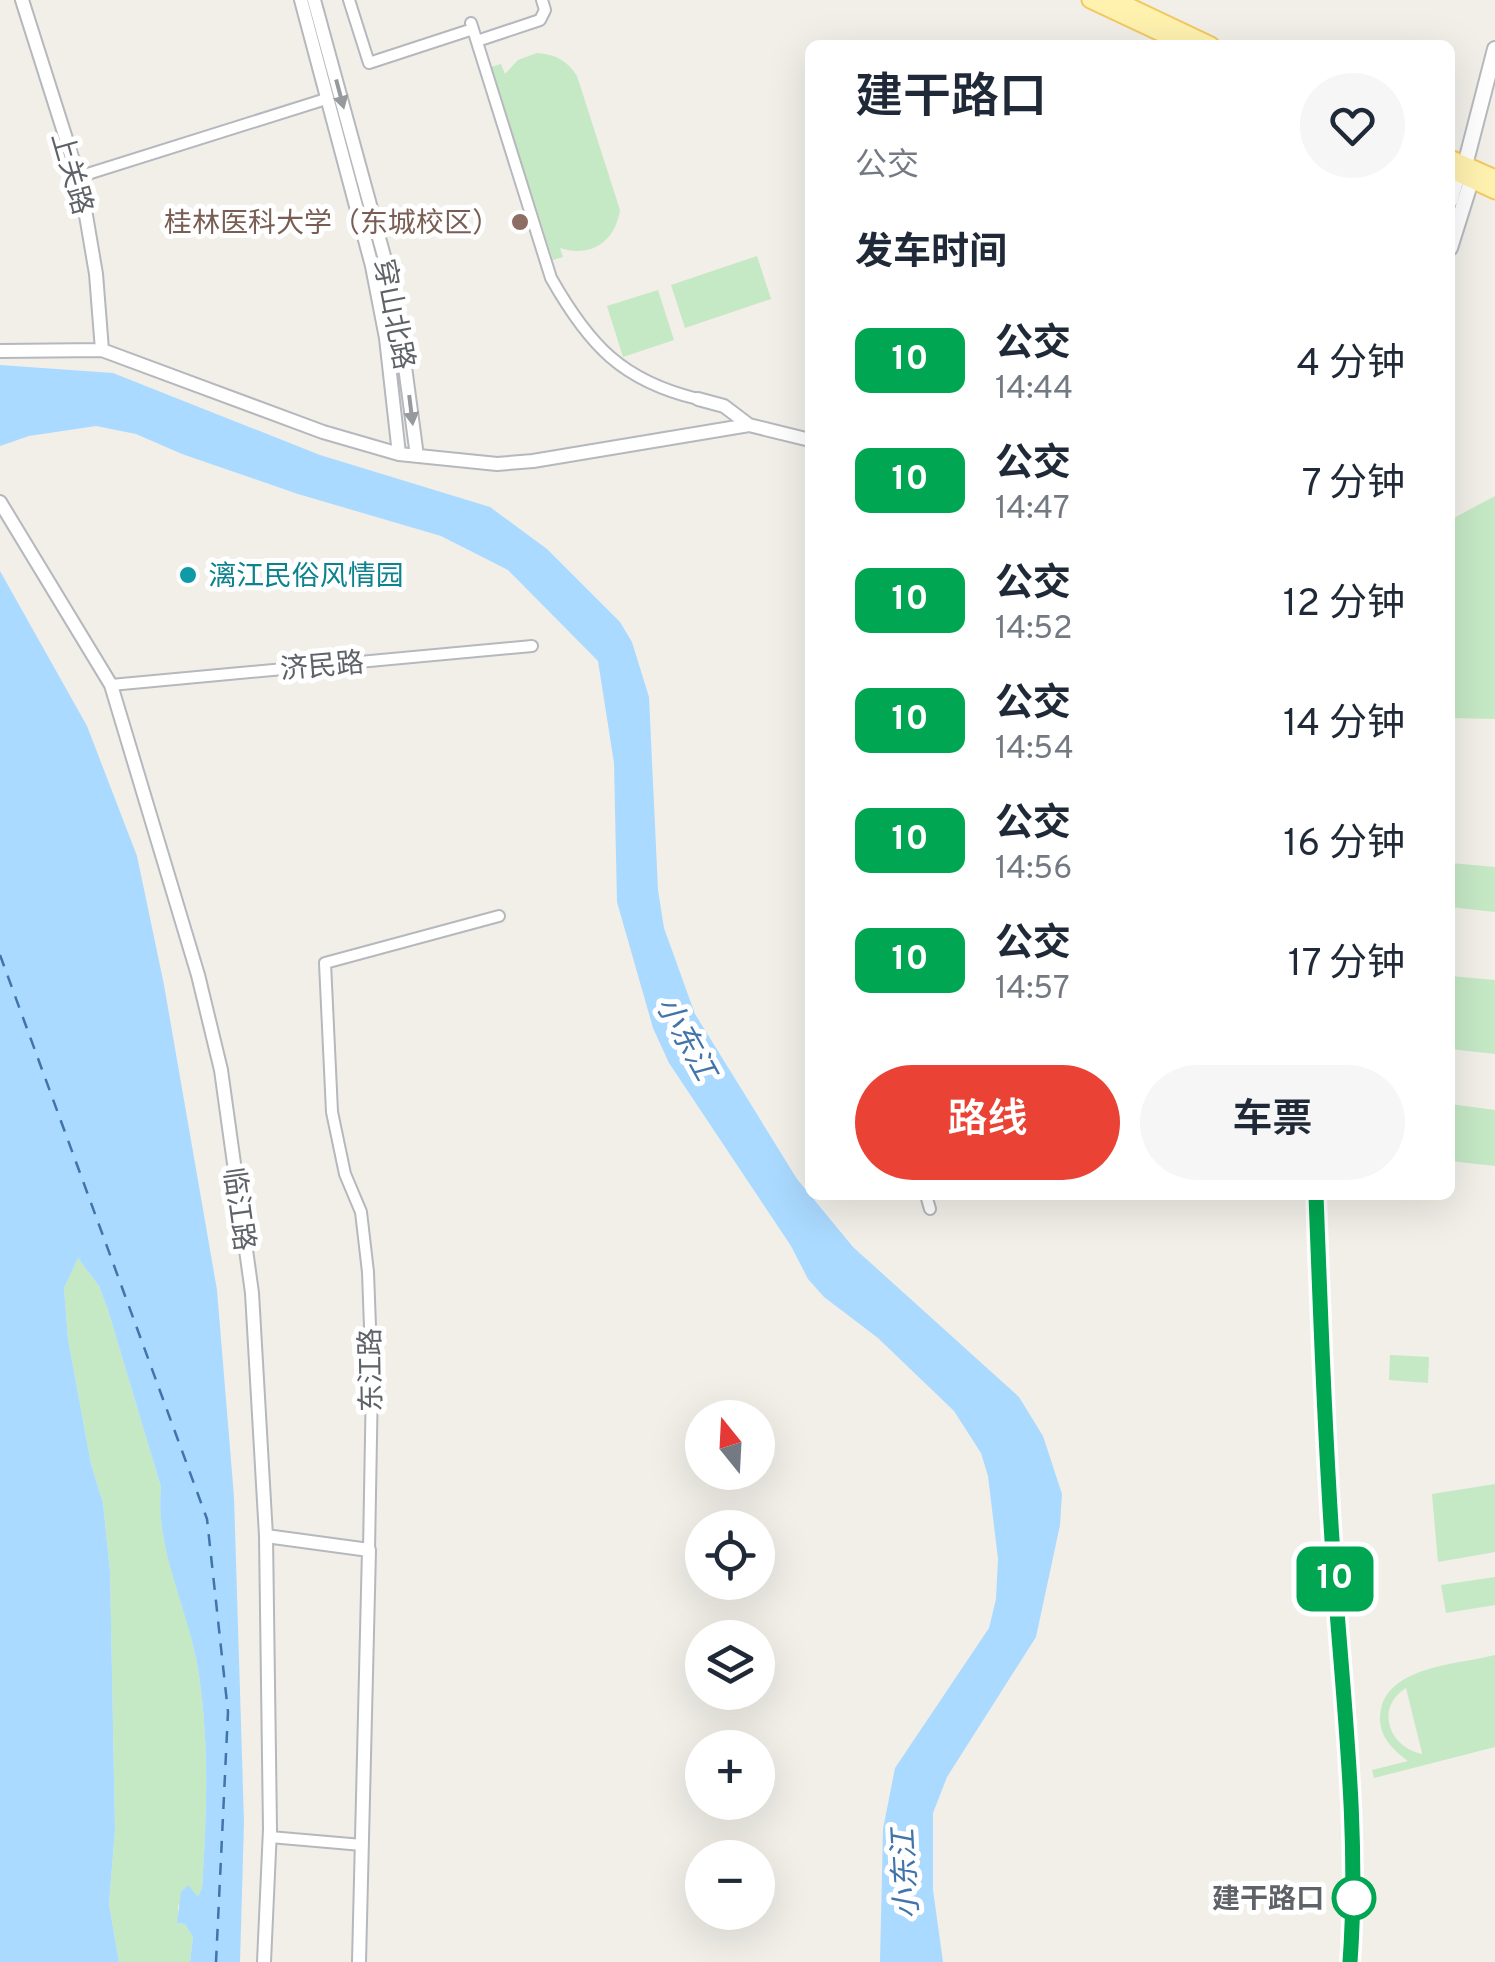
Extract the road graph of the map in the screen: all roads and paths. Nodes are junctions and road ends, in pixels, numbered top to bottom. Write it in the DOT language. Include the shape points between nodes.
graph roads {
  1 [pos="22,0"];
  2 [pos="301,0"];
  3 [pos="314,0"];
  4 [pos="349,0"];
  5 [pos="542,0"];
  6 [pos="1090,0"];
  7 [pos="1116,0"];
  8 [pos="473,31"];
  9 [pos="1175,40"];
  10 [pos="1201,40"];
  11 [pos="1495,49"];
  12 [pos="326,99"];
  13 [pos="1459,169"];
  14 [pos="78,177"];
  15 [pos="1495,178"];
  16 [pos="1495,191"];
  17 [pos="1455,204"];
  18 [pos="102,350"];
  19 [pos="0,351"];
  20 [pos="698,400"];
  21 [pos="749,424"];
  22 [pos="805,439"];
  23 [pos="399,454"];
  24 [pos="416,456"];
  25 [pos="0,502"];
  26 [pos="532,646"];
  27 [pos="111,685"];
  28 [pos="499,916"];
  29 [pos="927,1200"];
  30 [pos="1316,1200"];
  31 [pos="930,1210"];
  32 [pos="266,1536"];
  33 [pos="369,1550"];
  34 [pos="270,1837"];
  35 [pos="362,1846"];
  36 [pos="264,1962"];
  37 [pos="360,1962"];
  38 [pos="1350,1962"];
  1 -- 14 [label="street, 上关路"];
  2 -- 12 [label="street, 穿山北路"];
  3 -- 24 [label="street, 穿山北路, one-way" via="396,300"];
  4 -- 8 [label="street" via="369,63"];
  5 -- 8 [label="street" via="540,20"];
  6 -- 9 [label="main road"];
  7 -- 10 [label="main road"];
  8 -- 20 [label="street" via="564,301 630,373"];
  11 -- 13 [label="main road"];
  12 -- 14 [label="street"];
  12 -- 23 [label="street, 穿山北路" via="372,266"];
  13 -- 15 [label="main road"];
  13 -- 16 [label="main road"];
  13 -- 17 [label="main road"];
  14 -- 18 [label="street, 上关路"];
  18 -- 19 [label="street"];
  18 -- 23 [label="street"];
  20 -- 21 [label="street" via="724,406"];
  21 -- 22 [label="street"];
  21 -- 24 [label="street" via="533,461"];
  23 -- 24 [label="street"];
  25 -- 27 [label="street, 临江路"];
  26 -- 27 [label="street, 济民路"];
  27 -- 32 [label="street, 临江路" via="221,1070 252,1293"];
  28 -- 33 [label="street, 东江路" via="325,963 332,1112 361,1212 368,1272"];
  29 -- 31 [label="street"];
  30 -- 38 [label="main road" via="1352,1802"];
  32 -- 33 [label="street"];
  32 -- 34 [label="street, 临江路"];
  33 -- 35 [label="street, 东江路"];
  34 -- 35 [label="street"];
  34 -- 36 [label="street, 临江路"];
  35 -- 37 [label="street, 东江路"];
}
